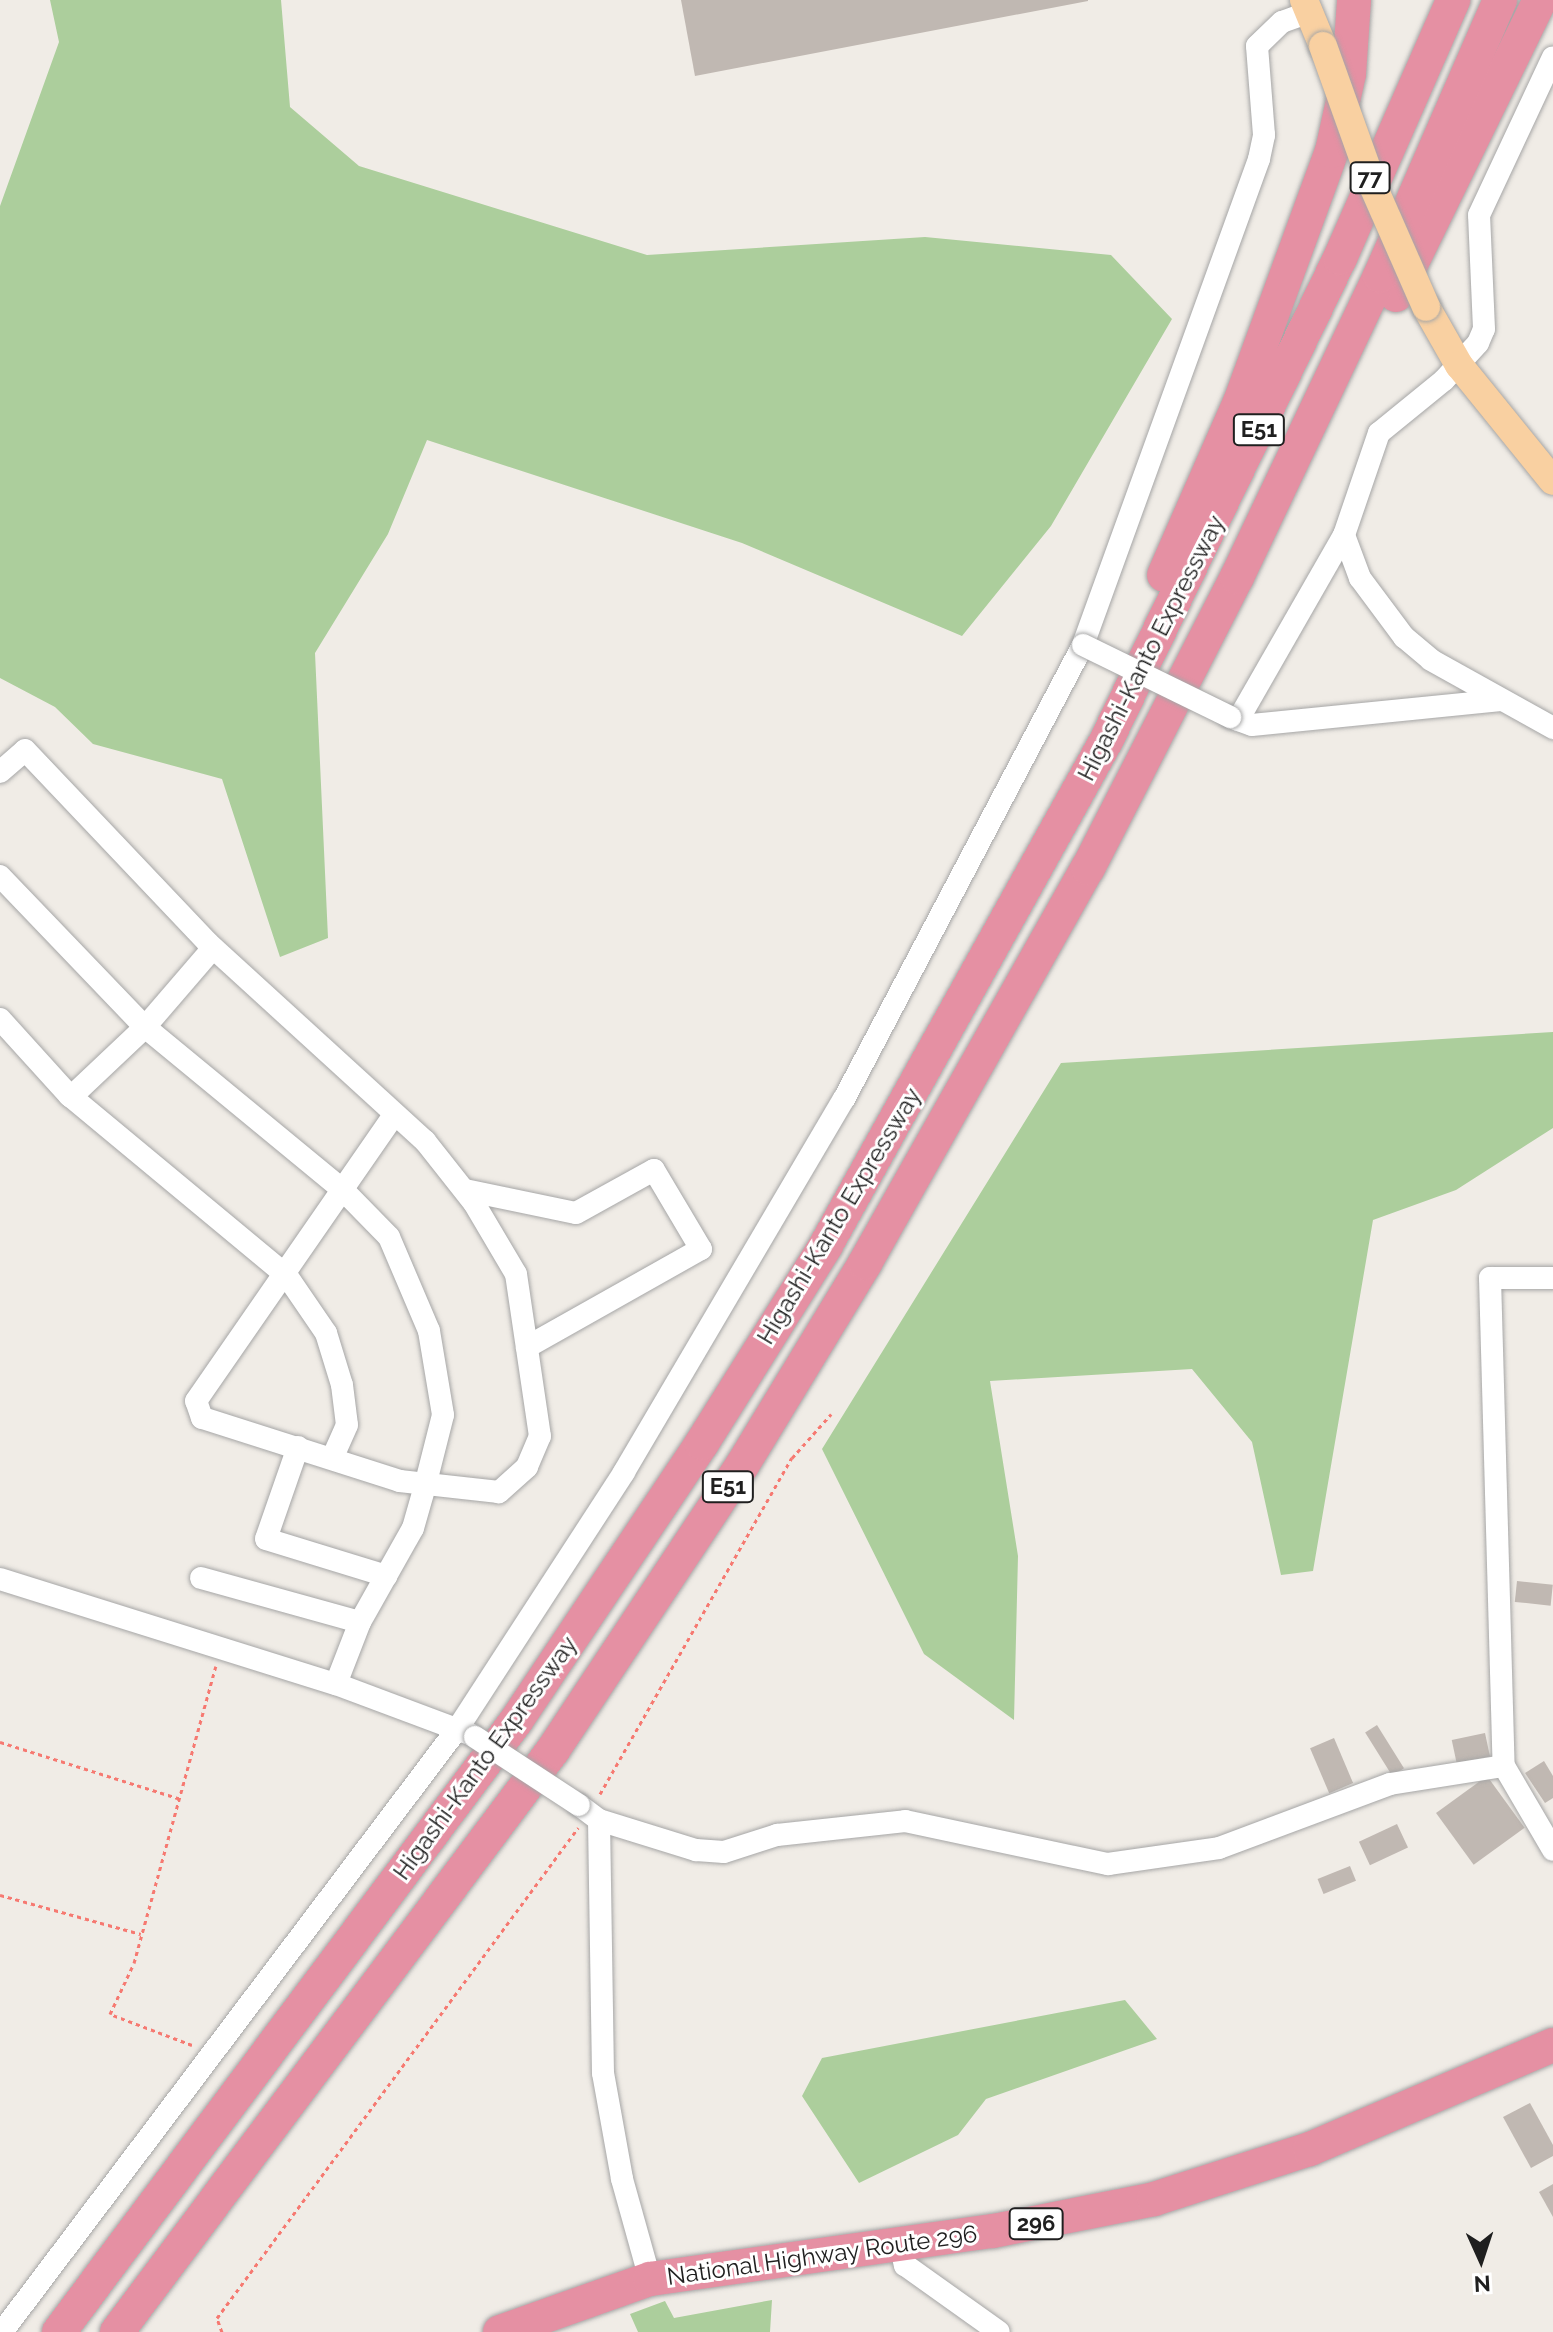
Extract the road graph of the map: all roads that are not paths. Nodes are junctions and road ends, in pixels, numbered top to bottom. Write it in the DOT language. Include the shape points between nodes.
graph roads {
  1 [pos="1354,0"];
  2 [pos="1453,0"];
  3 [pos="1500,0"];
  4 [pos="1540,0"];
  5 [pos="1306,6"];
  6 [pos="1553,57"];
  7 [pos="1459,365"];
  8 [pos="1553,481"];
  9 [pos="1344,535"];
  10 [pos="1237,577"];
  11 [pos="1083,645"];
  12 [pos="1501,700"];
  13 [pos="1234,718"];
  14 [pos="1553,728"];
  15 [pos="0,772"];
  16 [pos="1046,852"];
  17 [pos="0,876"];
  18 [pos="213,948"];
  19 [pos="0,1019"];
  20 [pos="145,1027"];
  21 [pos="71,1097"];
  22 [pos="395,1114"];
  23 [pos="465,1190"];
  24 [pos="344,1191"];
  25 [pos="287,1276"];
  26 [pos="1553,1278"];
  27 [pos="527,1347"];
  28 [pos="298,1447"];
  29 [pos="333,1457"];
  30 [pos="425,1486"];
  31 [pos="386,1576"];
  32 [pos="201,1578"];
  33 [pos="0,1579"];
  34 [pos="360,1622"];
  35 [pos="336,1684"];
  36 [pos="466,1732"];
  37 [pos="1504,1766"];
  38 [pos="589,1813"];
  39 [pos="1553,1850"];
  40 [pos="1553,2045"];
  41 [pos="900,2244"];
  42 [pos="650,2279"];
  43 [pos="2,2332"];
  44 [pos="59,2332"];
  45 [pos="117,2332"];
  46 [pos="500,2332"];
  47 [pos="999,2332"];
  1 -- 16 [label="highway" via="1349,74 1332,151 1303,235 1240,402"];
  2 -- 16 [label="highway, Higashi-Kanto Expressway / E51" via="1262,424"];
  3 -- 10 [label="highway, Higashi-Kanto Expressway / E51" via="1380,276"];
  4 -- 10 [label="highway" via="1456,180 1332,420"];
  5 -- 7 [label="main road, 77, bridge" via="1373,186 1426,307"];
  5 -- 11 [label="street" via="1257,46 1264,135 1259,159"];
  6 -- 7 [label="street" via="1479,215 1484,329"];
  7 -- 8 [label="main road, 77"];
  7 -- 9 [label="street" via="1379,433"];
  9 -- 12 [label="street" via="1360,578 1404,637 1431,660"];
  9 -- 13 [label="street"];
  10 -- 45 [label="highway, Higashi-Kanto Expressway / E51" via="1041,952 865,1263 743,1464 553,1750"];
  11 -- 13 [label="street, bridge"];
  11 -- 36 [label="street" via="844,1099"];
  12 -- 13 [label="street" via="1252,725"];
  12 -- 14 [label="street"];
  15 -- 18 [label="street" via="25,750"];
  16 -- 44 [label="highway, Higashi-Kanto Expressway / E51" via="826,1245 702,1443 516,1721"];
  17 -- 20 [label="street"];
  18 -- 20 [label="street"];
  18 -- 22 [label="street"];
  19 -- 21 [label="street"];
  20 -- 21 [label="street"];
  20 -- 24 [label="street"];
  21 -- 25 [label="street"];
  22 -- 23 [label="street"];
  22 -- 24 [label="street"];
  23 -- 27 [label="street" via="516,1274"];
  23 -- 27 [label="street" via="576,1213 654,1170 701,1249"];
  24 -- 25 [label="street"];
  24 -- 30 [label="street" via="389,1237 429,1331 443,1415"];
  25 -- 28 [label="street" via="196,1401 202,1418"];
  25 -- 29 [label="street" via="326,1333 342,1385 347,1425"];
  26 -- 37 [label="street" via="1490,1278"];
  27 -- 30 [label="street" via="540,1436 527,1467 499,1492"];
  28 -- 29 [label="street"];
  28 -- 31 [label="street" via="266,1539"];
  29 -- 30 [label="street"];
  30 -- 31 [label="street" via="413,1528"];
  31 -- 34 [label="street"];
  32 -- 34 [label="street"];
  33 -- 35 [label="street"];
  34 -- 35 [label="street"];
  35 -- 36 [label="street"];
  36 -- 38 [label="street, bridge"];
  36 -- 43 [label="street"];
  37 -- 38 [label="street" via="1390,1784 1219,1848 1108,1864 905,1821 793,1832 724,1852 696,1850"];
  37 -- 39 [label="street"];
  38 -- 42 [label="street" via="603,2073 622,2179"];
  40 -- 41 [label="highway, National Highway Route 296 / 296" via="1310,2149 1230,2176 1082,2216"];
  41 -- 42 [label="highway, National Highway Route 296 / 296"];
  41 -- 47 [label="street" via="905,2265"];
  42 -- 46 [label="highway, National Highway Route 296 / 296"];
}
